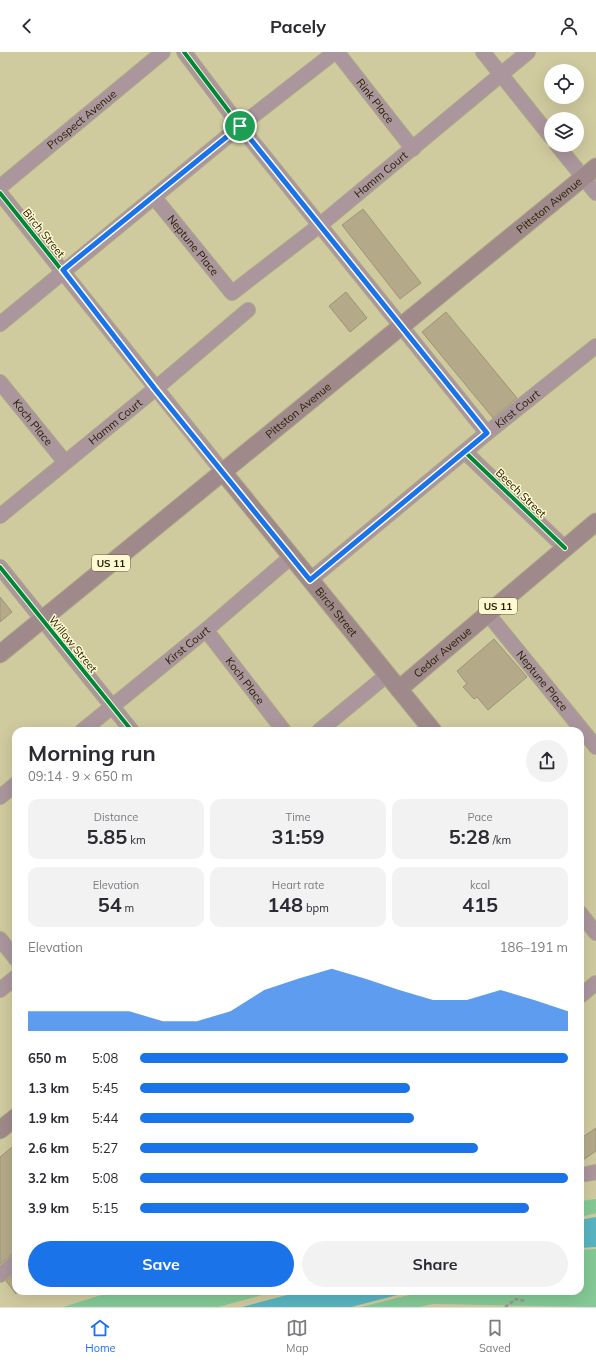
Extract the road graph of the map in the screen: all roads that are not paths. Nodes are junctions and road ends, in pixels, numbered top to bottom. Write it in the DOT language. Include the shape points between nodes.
graph roads {
  1 [pos="163,52"];
  2 [pos="184,52"];
  3 [pos="336,52"];
  4 [pos="483,52"];
  5 [pos="528,52"];
  6 [pos="500,74"];
  7 [pos="240,126"];
  8 [pos="544,128"];
  9 [pos="413,149"];
  10 [pos="566,152"];
  11 [pos="590,172"];
  12 [pos="0,187"];
  13 [pos="0,193"];
  14 [pos="596,193"];
  15 [pos="154,197"];
  16 [pos="320,225"];
  17 [pos="63,270"];
  18 [pos="232,293"];
  19 [pos="248,310"];
  20 [pos="0,324"];
  21 [pos="401,326"];
  22 [pos="596,346"];
  23 [pos="0,382"];
  24 [pos="155,389"];
  25 [pos="487,433"];
  26 [pos="465,452"];
  27 [pos="65,462"];
  28 [pos="223,472"];
  29 [pos="0,516"];
  30 [pos="594,527"];
  31 [pos="565,548"];
  32 [pos="291,557"];
  33 [pos="0,568"];
  34 [pos="310,580"];
  35 [pos="488,614"];
  36 [pos="42,620"];
  37 [pos="206,630"];
  38 [pos="0,654"];
  39 [pos="387,675"];
  40 [pos="399,689"];
  41 [pos="113,707"];
  42 [pos="87,727"];
  43 [pos="129,727"];
  44 [pos="281,727"];
  45 [pos="324,727"];
  46 [pos="430,727"];
  47 [pos="580,727"];
  48 [pos="584,732"];
  49 [pos="596,747"];
  50 [pos="12,787"];
  51 [pos="0,797"];
  52 [pos="584,918"];
  53 [pos="596,933"];
  54 [pos="0,939"];
  55 [pos="12,953"];
  56 [pos="12,980"];
  57 [pos="596,983"];
  58 [pos="0,990"];
  59 [pos="584,993"];
  60 [pos="12,1120"];
  61 [pos="0,1130"];
  62 [pos="12,1265"];
  63 [pos="0,1275"];
  1 -- 12 [label="street, Prospect Avenue"];
  2 -- 7 [label="street"];
  3 -- 7 [label="street"];
  3 -- 9 [label="street, Rink Place"];
  4 -- 6 [label="street"];
  5 -- 6 [label="street, Hamm Court"];
  6 -- 8 [label="street"];
  6 -- 9 [label="street, Hamm Court"];
  7 -- 15 [label="street"];
  7 -- 16 [label="street"];
  9 -- 16 [label="street, Hamm Court"];
  10 -- 11 [label="street"];
  11 -- 14 [label="street"];
  11 -- 21 [label="main road, Pittston Avenue"];
  13 -- 17 [label="street, Birch Street"];
  15 -- 17 [label="street"];
  15 -- 18 [label="street, Neptune Place"];
  16 -- 18 [label="street, Hamm Court"];
  16 -- 21 [label="street"];
  17 -- 20 [label="street"];
  17 -- 24 [label="street, Birch Street"];
  19 -- 24 [label="street, Hamm Court"];
  21 -- 25 [label="street"];
  21 -- 28 [label="main road, Pittston Avenue"];
  22 -- 25 [label="street, Kirst Court"];
  23 -- 27 [label="street, Koch Place"];
  24 -- 27 [label="street, Hamm Court"];
  24 -- 28 [label="street, Birch Street"];
  25 -- 26 [label="street, Kirst Court"];
  26 -- 31 [label="street, Beech Street"];
  26 -- 34 [label="street, Kirst Court"];
  27 -- 29 [label="street, Hamm Court"];
  28 -- 32 [label="main road, Birch Street"];
  28 -- 36 [label="main road, Pittston Avenue / US 11"];
  30 -- 31 [label="main road, Cedar Avenue / US 11"];
  31 -- 35 [label="main road, Cedar Avenue / US 11"];
  32 -- 34 [label="main road, Birch Street"];
  32 -- 37 [label="street, Kirst Court"];
  33 -- 36 [label="street, Willow Street"];
  34 -- 39 [label="main road, Birch Street"];
  35 -- 40 [label="main road, Cedar Avenue / US 11"];
  35 -- 47 [label="street, Neptune Place"];
  36 -- 38 [label="main road, Pittston Avenue / US 11"];
  36 -- 41 [label="street, Willow Street"];
  37 -- 41 [label="street, Kirst Court"];
  37 -- 44 [label="street, Koch Place"];
  39 -- 40 [label="main road, Birch Street"];
  39 -- 45 [label="street"];
  40 -- 46 [label="main road, Birch Street"];
  41 -- 42 [label="street, Kirst Court"];
  41 -- 43 [label="street, Willow Street"];
  48 -- 49 [label="street, Neptune Place"];
  50 -- 51 [label="street"];
  52 -- 53 [label="street"];
  54 -- 55 [label="street"];
  56 -- 58 [label="street"];
  57 -- 59 [label="street"];
  60 -- 61 [label="main road"];
  62 -- 63 [label="street"];
}
